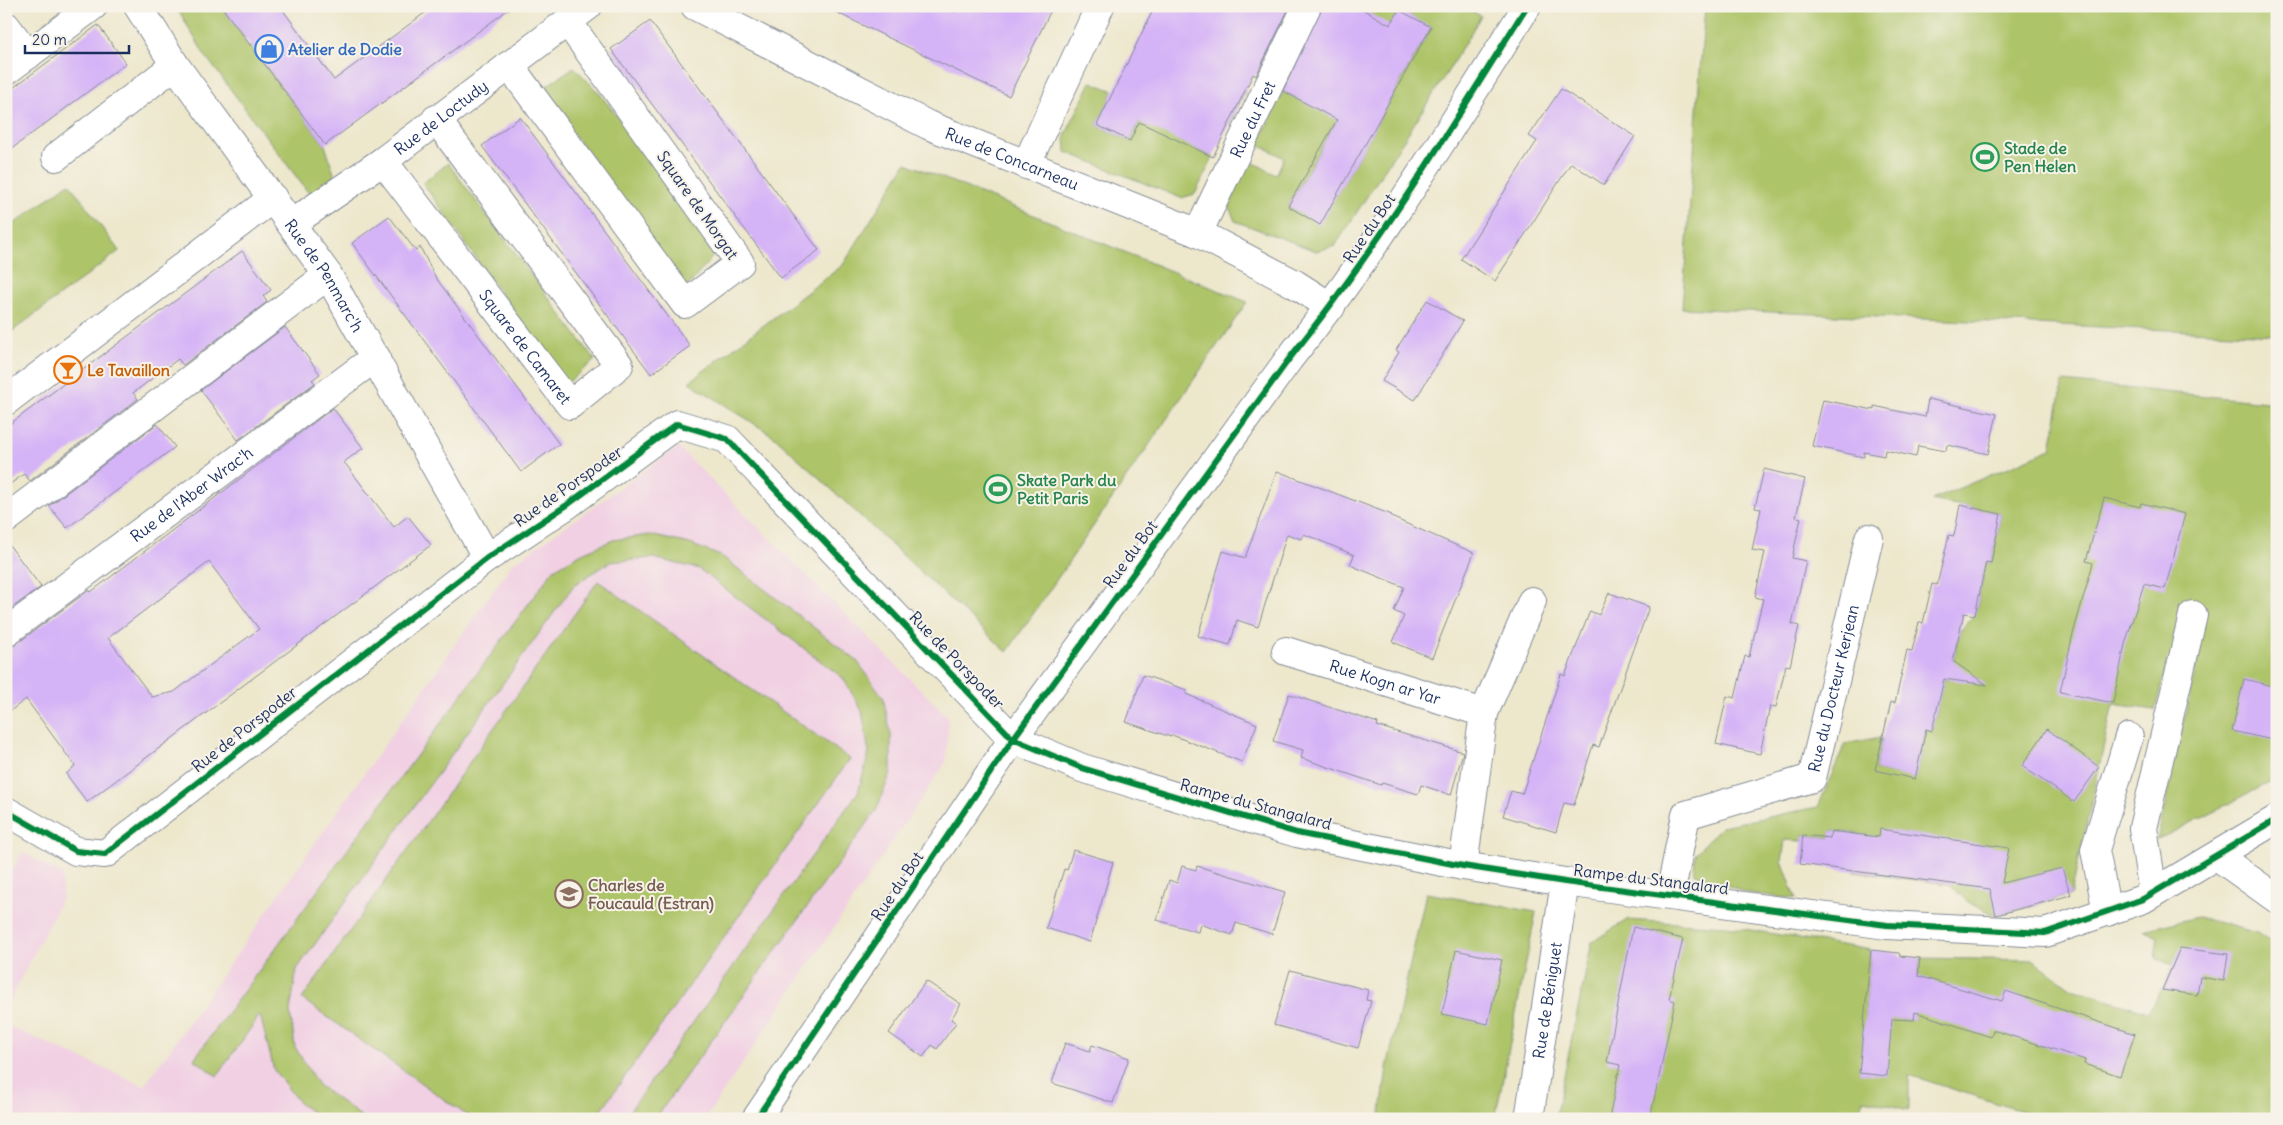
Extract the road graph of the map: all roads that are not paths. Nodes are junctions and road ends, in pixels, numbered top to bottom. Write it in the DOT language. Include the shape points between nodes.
graph roads {
  1 [pos="93,6"];
  2 [pos="138,6"];
  3 [pos="695,6"];
  4 [pos="1100,6"];
  5 [pos="1307,6"];
  6 [pos="1527,6"];
  7 [pos="578,14"];
  8 [pos="6,26"];
  9 [pos="28,55"];
  10 [pos="175,65"];
  11 [pos="510,65"];
  12 [pos="6,71"];
  13 [pos="436,119"];
  14 [pos="56,157"];
  15 [pos="383,161"];
  16 [pos="1026,166"];
  17 [pos="273,198"];
  18 [pos="291,224"];
  19 [pos="1198,233"];
  20 [pos="328,275"];
  21 [pos="1331,307"];
  22 [pos="376,357"];
  23 [pos="6,401"];
  24 [pos="6,519"];
  25 [pos="1869,538"];
  26 [pos="487,558"];
  27 [pos="1532,601"];
  28 [pos="2193,615"];
  29 [pos="6,632"];
  30 [pos="1286,651"];
  31 [pos="1484,713"];
  32 [pos="2129,737"];
  33 [pos="1013,739"];
  34 [pos="6,811"];
  35 [pos="2277,819"];
  36 [pos="2217,856"];
  37 [pos="1463,866"];
  38 [pos="1565,882"];
  39 [pos="2153,893"];
  40 [pos="1670,895"];
  41 [pos="2277,899"];
  42 [pos="2107,912"];
  43 [pos="756,1119"];
  44 [pos="1529,1119"];
  1 -- 9 [label="street"];
  2 -- 10 [label="street, Rue de Penmarc'h"];
  3 -- 16 [label="street, Rue de Concarneau" via="928,125"];
  4 -- 16 [label="street"];
  5 -- 19 [label="street, Rue du Fret"];
  6 -- 21 [label="street, Rue du Bot" via="1393,218"];
  7 -- 11 [label="street, Rue de Loctudy"];
  7 -- 11 [label="street, Square de Morgat" via="740,264 684,304"];
  8 -- 9 [label="street"];
  9 -- 12 [label="street"];
  10 -- 14 [label="street"];
  10 -- 17 [label="street, Rue de Penmarc'h"];
  11 -- 13 [label="street, Rue de Loctudy"];
  13 -- 15 [label="street, Rue de Loctudy"];
  13 -- 15 [label="street, Square de Camaret" via="619,365 570,405"];
  15 -- 18 [label="street, Rue de Loctudy"];
  16 -- 19 [label="street, Rue de Concarneau"];
  17 -- 18 [label="street, Rue de Penmarc'h"];
  17 -- 23 [label="street"];
  18 -- 20 [label="street, Rue de Penmarc'h"];
  19 -- 21 [label="street, Rue de Concarneau" via="1295,284"];
  20 -- 22 [label="street, Rue de Penmarc'h"];
  20 -- 24 [label="street"];
  21 -- 33 [label="street, Rue du Bot" via="1289,359"];
  22 -- 26 [label="street, Rue de Penmarc'h"];
  22 -- 29 [label="street, Rue de l'Aber Wrac'h"];
  25 -- 40 [label="street, Rue du Docteur Kerjean" via="1812,778 1686,815"];
  26 -- 33 [label="street, Rue de Porspoder" via="567,505 676,424 727,439"];
  26 -- 34 [label="street, Rue de Porspoder" via="105,854 76,851"];
  27 -- 31 [label="street"];
  28 -- 39 [label="street" via="2143,828"];
  30 -- 31 [label="street, Rue Kogn ar Yar"];
  31 -- 37 [label="street"];
  32 -- 42 [label="street" via="2095,850"];
  33 -- 37 [label="street, Rampe du Stangalard" via="1082,768 1298,833"];
  33 -- 43 [label="street, Rue du Bot"];
  35 -- 36 [label="street, Rampe du Stangalard"];
  36 -- 39 [label="street, Rampe du Stangalard"];
  36 -- 41 [label="street"];
  37 -- 38 [label="street, Rampe du Stangalard"];
  38 -- 40 [label="street, Rampe du Stangalard"];
  38 -- 44 [label="street, Rue de Béniguet"];
  39 -- 42 [label="street, Rampe du Stangalard"];
  40 -- 42 [label="street, Rampe du Stangalard" via="1887,925 2045,933"];
}
